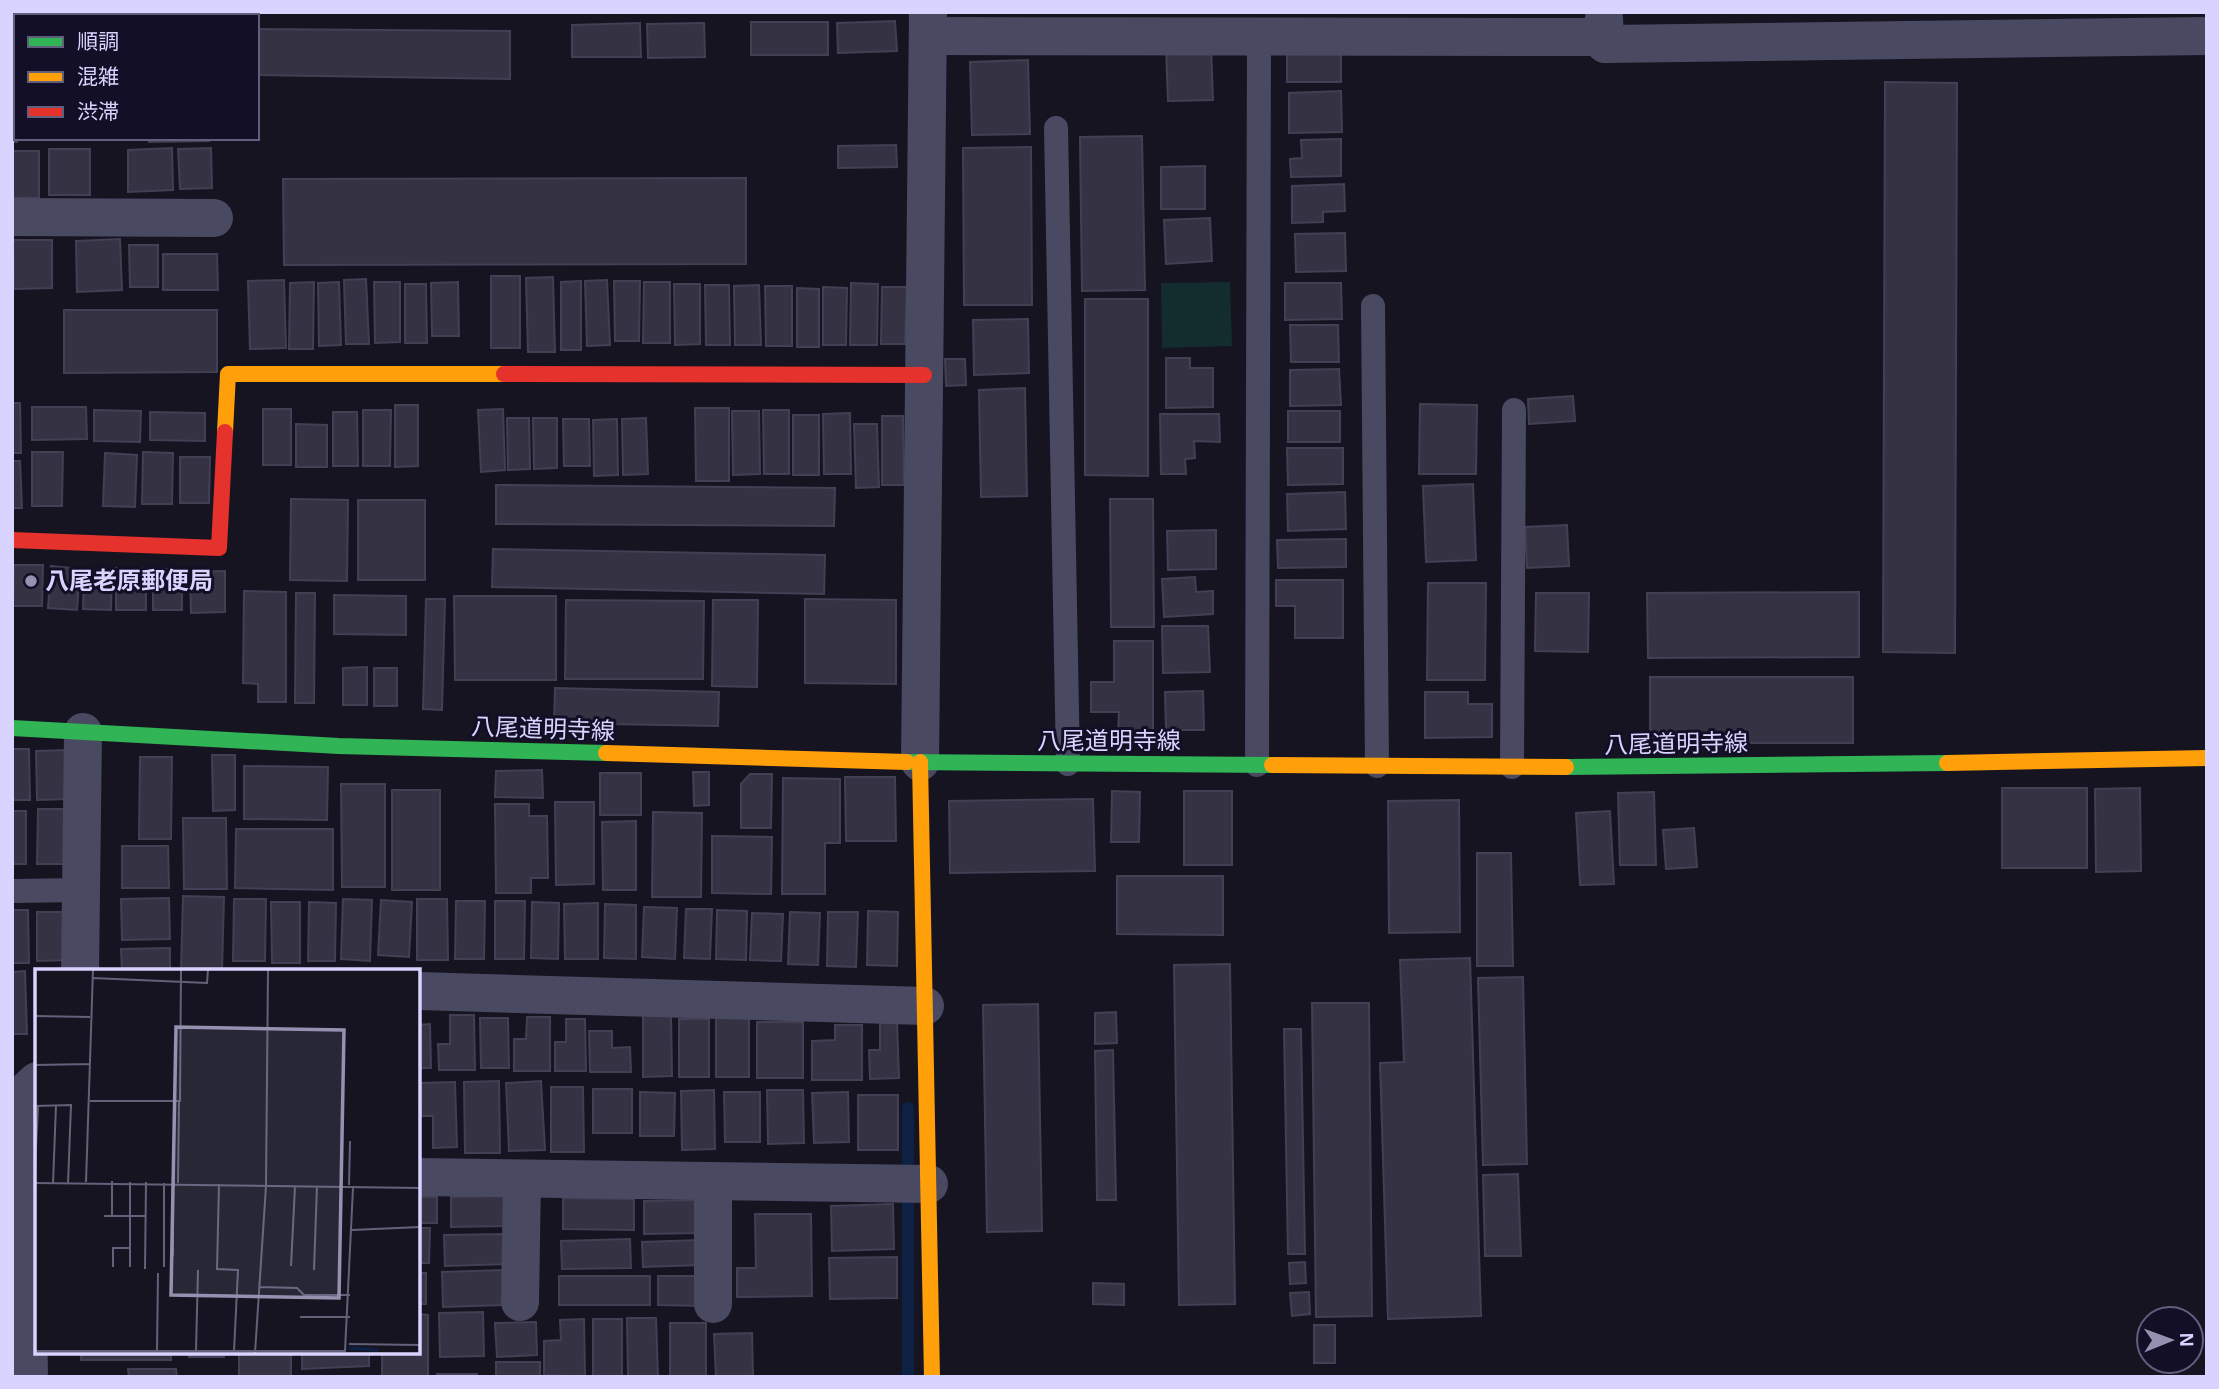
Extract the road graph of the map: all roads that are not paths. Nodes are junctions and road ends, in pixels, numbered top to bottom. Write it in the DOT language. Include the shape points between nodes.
graph roads {
  1 [pos="928,24"];
  2 [pos="1604,25"];
  3 [pos="1259,36"];
  4 [pos="2207,36"];
  5 [pos="1056,128"];
  6 [pos="12,217"];
  7 [pos="214,218"];
  8 [pos="1373,306"];
  9 [pos="924,375"];
  10 [pos="1514,410"];
  11 [pos="12,540"];
  12 [pos="12,728"];
  13 [pos="83,732"];
  14 [pos="2207,758"];
  15 [pos="920,762"];
  16 [pos="1068,764"];
  17 [pos="1257,765"];
  18 [pos="1377,766"];
  19 [pos="1512,767"];
  20 [pos="81,890"];
  21 [pos="12,891"];
  22 [pos="80,969"];
  23 [pos="420,991"];
  24 [pos="925,1006"];
  25 [pos="35,1083"];
  26 [pos="420,1177"];
  27 [pos="522,1179"];
  28 [pos="713,1181"];
  29 [pos="929,1184"];
  30 [pos="520,1302"];
  31 [pos="712,1304"];
  32 [pos="29,1377"];
  33 [pos="932,1377"];
  1 -- 3 [label="street"];
  1 -- 9 [label="street"];
  2 -- 3 [label="street"];
  2 -- 4 [label="street" via="1605,44"];
  3 -- 17 [label="lane"];
  5 -- 16 [label="lane"];
  6 -- 7 [label="street"];
  8 -- 18 [label="lane"];
  9 -- 11 [label="main road" via="228,374 219,548"];
  9 -- 15 [label="street"];
  10 -- 19 [label="lane"];
  12 -- 13 [label="main road, 八尾道明寺線"];
  13 -- 15 [label="main road, 八尾道明寺線" via="339,747"];
  13 -- 20 [label="street"];
  14 -- 19 [label="main road, 八尾道明寺線"];
  15 -- 16 [label="main road, 八尾道明寺線"];
  15 -- 24 [label="main road"];
  16 -- 17 [label="main road, 八尾道明寺線"];
  17 -- 18 [label="main road, 八尾道明寺線"];
  18 -- 19 [label="main road, 八尾道明寺線"];
  20 -- 21 [label="lane"];
  20 -- 22 [label="street"];
  23 -- 24 [label="street"];
  24 -- 29 [label="main road"];
  25 -- 32 [label="street" via="24,1093"];
  26 -- 27 [label="street"];
  27 -- 28 [label="street"];
  27 -- 30 [label="street"];
  28 -- 29 [label="street"];
  28 -- 31 [label="street"];
  29 -- 33 [label="main road"];
}
